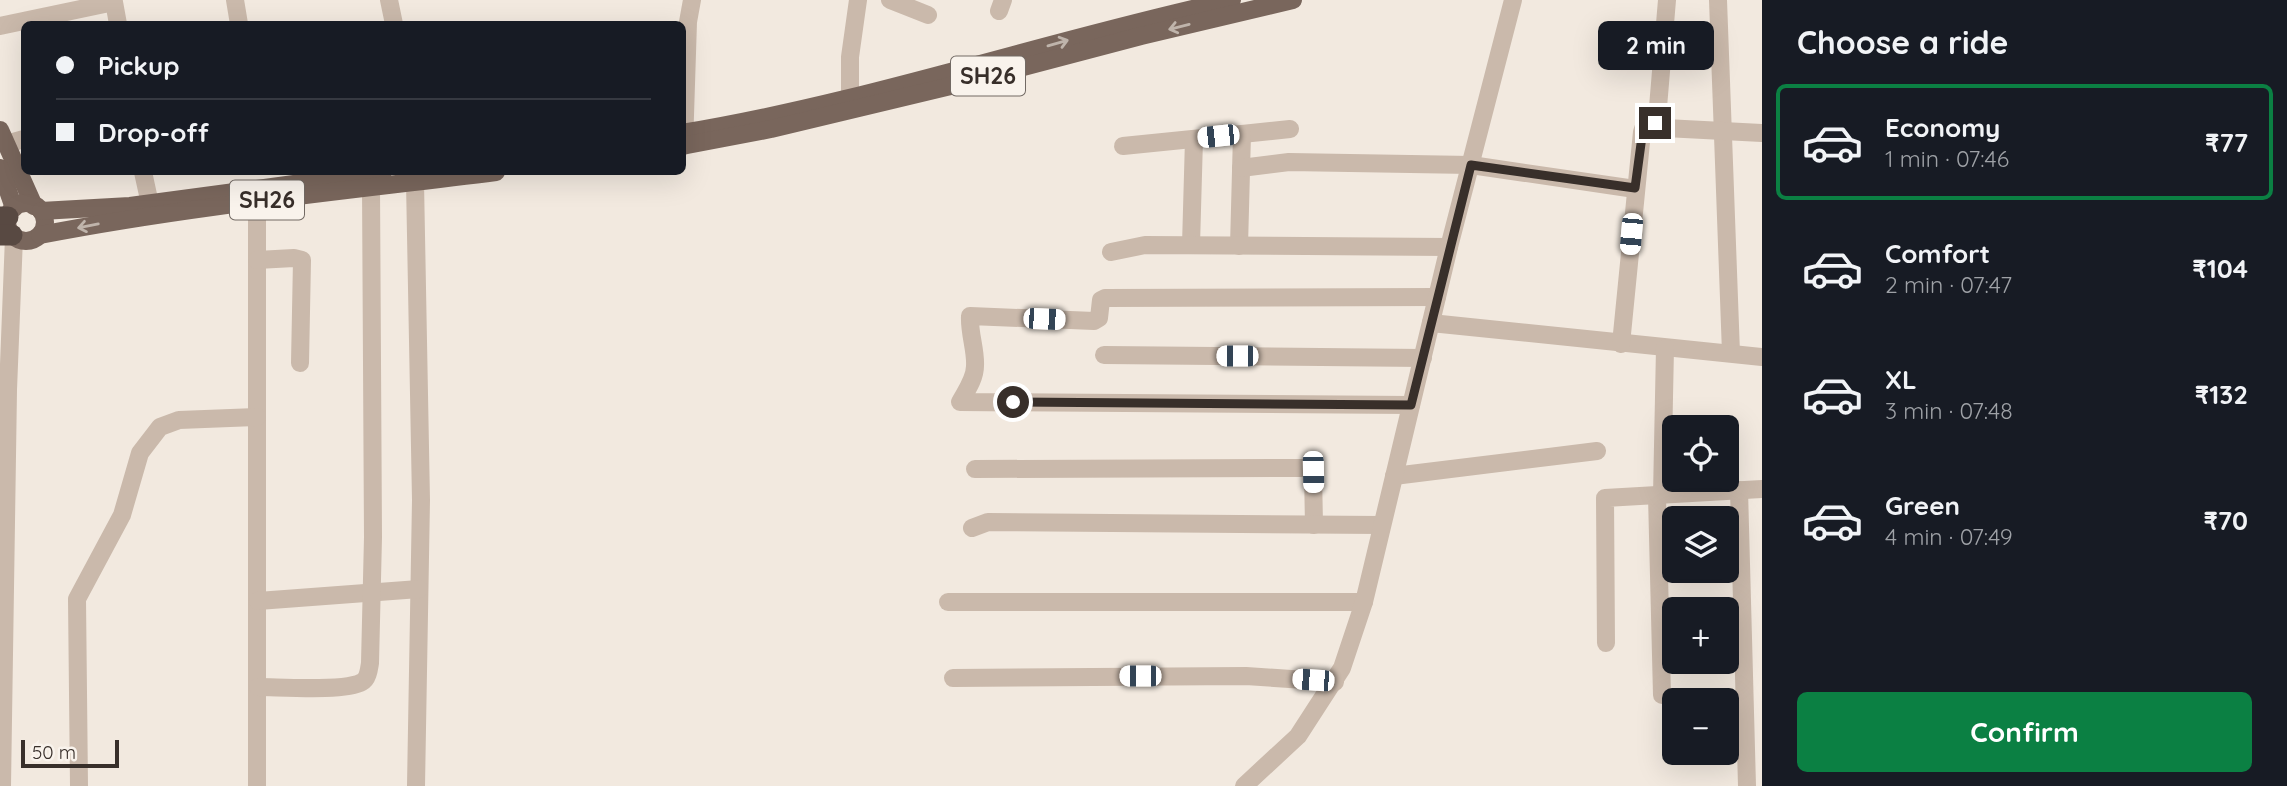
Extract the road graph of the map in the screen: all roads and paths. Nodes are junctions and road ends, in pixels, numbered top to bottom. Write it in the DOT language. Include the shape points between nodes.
graph roads {
  1 [pos="235,0"];
  2 [pos="389,0"];
  3 [pos="692,0"];
  4 [pos="858,0"];
  5 [pos="890,0"];
  6 [pos="1233,0"];
  7 [pos="1293,0"];
  8 [pos="1513,0"];
  9 [pos="1667,0"];
  10 [pos="1718,0"];
  11 [pos="119,1"];
  12 [pos="928,15"];
  13 [pos="24,21"];
  14 [pos="118,21"];
  15 [pos="238,21"];
  16 [pos="393,21"];
  17 [pos="21,22"];
  18 [pos="0,26"];
  19 [pos="686,80"];
  20 [pos="850,97"];
  21 [pos="1656,121"];
  22 [pos="1290,129"];
  23 [pos="1721,132"];
  24 [pos="1762,133"];
  25 [pos="1242,134"];
  26 [pos="3,137"];
  27 [pos="686,138"];
  28 [pos="21,139"];
  29 [pos="686,139"];
  30 [pos="1194,139"];
  31 [pos="1123,146"];
  32 [pos="1471,165"];
  33 [pos="1241,168"];
  34 [pos="0,169"];
  35 [pos="21,175"];
  36 [pos="21,175"];
  37 [pos="145,175"];
  38 [pos="361,175"];
  39 [pos="469,175"];
  40 [pos="415,181"];
  41 [pos="371,187"];
  42 [pos="1635,188"];
  43 [pos="257,201"];
  44 [pos="150,204"];
  45 [pos="37,208"];
  46 [pos="8,225"];
  47 [pos="40,235"];
  48 [pos="1191,245"];
  49 [pos="1239,246"];
  50 [pos="1449,247"];
  51 [pos="1111,252"];
  52 [pos="257,260"];
  53 [pos="1437,297"];
  54 [pos="1431,323"];
  55 [pos="1621,344"];
  56 [pos="1665,348"];
  57 [pos="1731,354"];
  58 [pos="1104,355"];
  59 [pos="1762,357"];
  60 [pos="1423,358"];
  61 [pos="300,363"];
  62 [pos="1411,405"];
  63 [pos="257,417"];
  64 [pos="1597,451"];
  65 [pos="975,469"];
  66 [pos="1394,476"];
  67 [pos="1762,489"];
  68 [pos="1739,490"];
  69 [pos="1712,492"];
  70 [pos="1659,496"];
  71 [pos="1314,525"];
  72 [pos="1382,525"];
  73 [pos="972,528"];
  74 [pos="419,589"];
  75 [pos="370,593"];
  76 [pos="258,601"];
  77 [pos="1364,602"];
  78 [pos="948,603"];
  79 [pos="2,636"];
  80 [pos="1606,643"];
  81 [pos="953,678"];
  82 [pos="1335,682"];
  83 [pos="258,687"];
  84 [pos="1754,691"];
  85 [pos="1662,695"];
  86 [pos="2,786"];
  87 [pos="79,786"];
  88 [pos="257,786"];
  89 [pos="416,786"];
  90 [pos="1244,786"];
  91 [pos="1747,786"];
  1 -- 15 [label="street"];
  2 -- 16 [label="street"];
  3 -- 19 [label="street"];
  4 -- 20 [label="street"];
  5 -- 12 [label="street"];
  20 -- 6 [label="main road, SH26, one-way" via="1138,20"];
  7 -- 29 [label="main road, SH26, one-way" via="771,129"];
  8 -- 32 [label="street"];
  9 -- 21 [label="street"];
  10 -- 23 [label="street"];
  11 -- 13 [label="street"];
  11 -- 14 [label="street"];
  17 -- 18 [label="street"];
  20 -- 27 [label="main road, SH26"];
  21 -- 23 [label="street" via="1662,127"];
  21 -- 42 [label="street" via="1643,129"];
  22 -- 25 [label="street"];
  23 -- 24 [label="street"];
  23 -- 57 [label="street"];
  25 -- 30 [label="street"];
  25 -- 33 [label="street"];
  26 -- 28 [label="street"];
  26 -- 35 [label="main road"];
  30 -- 31 [label="street"];
  30 -- 48 [label="street"];
  32 -- 33 [label="street" via="1289,162"];
  32 -- 42 [label="street"];
  32 -- 50 [label="street"];
  33 -- 49 [label="street"];
  34 -- 46 [label="main road"];
  36 -- 45 [label="main road"];
  37 -- 44 [label="street"];
  38 -- 44 [label="main road, SH26"];
  39 -- 40 [label="main road, SH26"];
  40 -- 41 [label="main road, SH26"];
  40 -- 74 [label="street"];
  41 -- 43 [label="main road, SH26"];
  41 -- 75 [label="street"];
  42 -- 55 [label="street"];
  43 -- 47 [label="main road, SH26, one-way"];
  43 -- 52 [label="street"];
  44 -- 45 [label="main road, SH26"];
  45 -- 46 [label="main road, SH26" via="23,204"];
  45 -- 47 [label="main road" via="44,225"];
  46 -- 47 [label="main road, SH26" via="26,241"];
  46 -- 79 [label="street"];
  48 -- 49 [label="street"];
  48 -- 51 [label="street" via="1145,245"];
  49 -- 50 [label="street"];
  50 -- 53 [label="street"];
  52 -- 61 [label="street" via="302,261"];
  52 -- 63 [label="street"];
  53 -- 54 [label="street"];
  53 -- 62 [label="street" via="1105,298 1094,321 970,316 976,365 960,402"];
  54 -- 55 [label="street"];
  54 -- 60 [label="street"];
  55 -- 56 [label="street"];
  56 -- 57 [label="street"];
  56 -- 70 [label="street"];
  57 -- 59 [label="street"];
  58 -- 60 [label="street"];
  60 -- 62 [label="street"];
  62 -- 66 [label="street"];
  63 -- 76 [label="street"];
  63 -- 87 [label="street" via="167,423 153,433 140,453 122,515 77,599"];
  64 -- 66 [label="street"];
  65 -- 71 [label="street" via="1310,468"];
  66 -- 72 [label="street"];
  67 -- 68 [label="street"];
  68 -- 84 [label="street"];
  69 -- 70 [label="street"];
  70 -- 80 [label="street" via="1604,500"];
  70 -- 85 [label="street"];
  71 -- 72 [label="street"];
  71 -- 73 [label="street" via="988,522"];
  72 -- 77 [label="street"];
  74 -- 75 [label="street"];
  74 -- 89 [label="street"];
  75 -- 76 [label="street"];
  75 -- 83 [label="street" via="370,663 362,682 344,687"];
  76 -- 83 [label="street"];
  77 -- 78 [label="street"];
  77 -- 82 [label="street"];
  79 -- 86 [label="street"];
  81 -- 82 [label="street" via="1246,676"];
  82 -- 90 [label="street" via="1298,736"];
  83 -- 88 [label="street"];
  84 -- 91 [label="street"];
}
